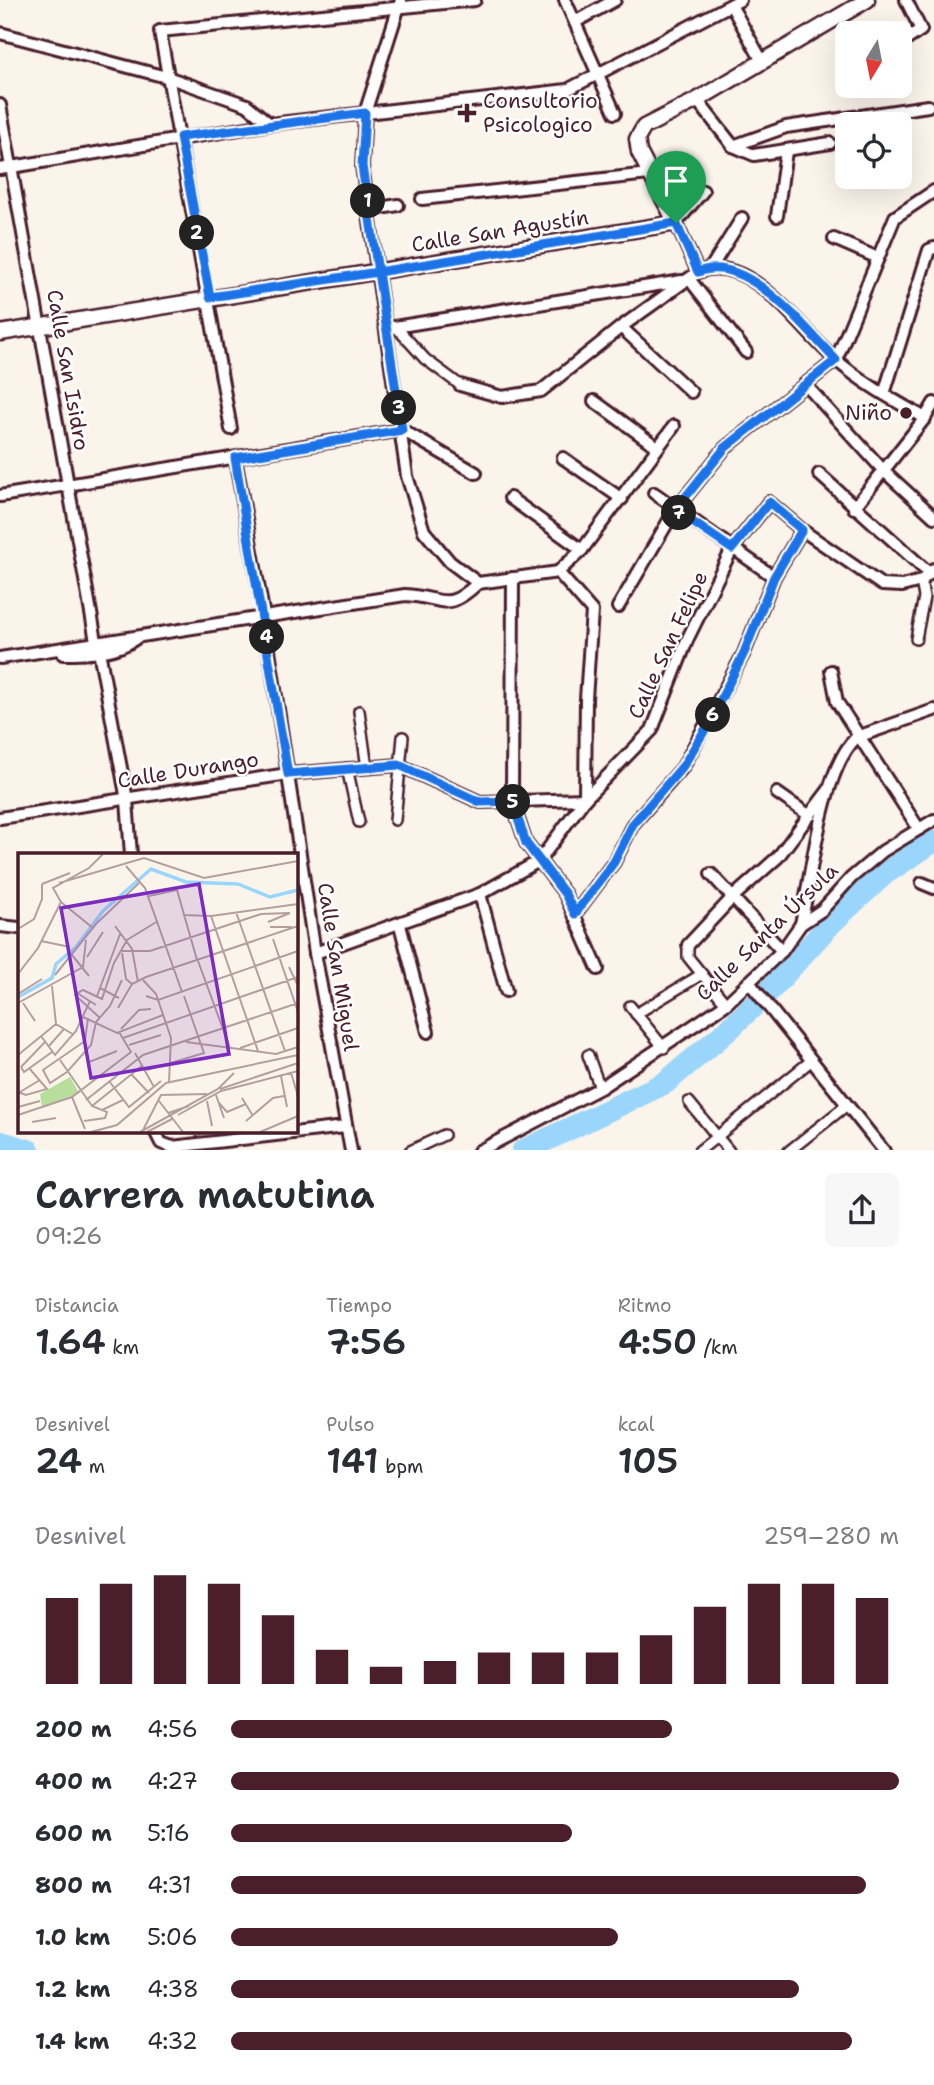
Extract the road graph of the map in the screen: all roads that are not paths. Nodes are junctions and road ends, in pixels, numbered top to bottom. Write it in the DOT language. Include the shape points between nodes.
graph roads {
  1 [pos="475,0"];
  2 [pos="565,0"];
  3 [pos="615,0"];
  4 [pos="867,0"];
  5 [pos="906,0"];
  6 [pos="735,2"];
  7 [pos="400,5"];
  8 [pos="575,22"];
  9 [pos="0,33"];
  10 [pos="912,36"];
  11 [pos="762,61"];
  12 [pos="597,76"];
  13 [pos="170,78"];
  14 [pos="697,100"];
  15 [pos="0,105"];
  16 [pos="928,106"];
  17 [pos="365,113"];
  18 [pos="615,113"];
  19 [pos="270,124"];
  20 [pos="180,137"];
  21 [pos="830,143"];
  22 [pos="733,146"];
  23 [pos="786,151"];
  24 [pos="6,168"];
  25 [pos="649,174"];
  26 [pos="703,191"];
  27 [pos="934,191"];
  28 [pos="422,200"];
  29 [pos="398,205"];
  30 [pos="369,210"];
  31 [pos="777,216"];
  32 [pos="742,218"];
  33 [pos="676,223"];
  34 [pos="834,239"];
  35 [pos="932,251"];
  36 [pos="878,258"];
  37 [pos="712,266"];
  38 [pos="378,272"];
  39 [pos="694,276"];
  40 [pos="210,297"];
  41 [pos="41,327"];
  42 [pos="392,327"];
  43 [pos="621,327"];
  44 [pos="0,333"];
  45 [pos="746,352"];
  46 [pos="836,360"];
  47 [pos="805,384"];
  48 [pos="460,385"];
  49 [pos="691,392"];
  50 [pos="884,394"];
  51 [pos="594,401"];
  52 [pos="934,403"];
  53 [pos="925,418"];
  54 [pos="674,426"];
  55 [pos="231,429"];
  56 [pos="402,430"];
  57 [pos="657,447"];
  58 [pos="235,458"];
  59 [pos="563,458"];
  60 [pos="883,470"];
  61 [pos="476,473"];
  62 [pos="819,474"];
  63 [pos="69,484"];
  64 [pos="654,493"];
  65 [pos="0,496"];
  66 [pos="510,498"];
  67 [pos="622,499"];
  68 [pos="854,508"];
  69 [pos="675,510"];
  70 [pos="934,517"];
  71 [pos="802,530"];
  72 [pos="732,549"];
  73 [pos="582,550"];
  74 [pos="558,572"];
  75 [pos="928,575"];
  76 [pos="774,577"];
  77 [pos="513,578"];
  78 [pos="478,583"];
  79 [pos="618,607"];
  80 [pos="264,617"];
  81 [pos="916,639"];
  82 [pos="98,646"];
  83 [pos="0,658"];
  84 [pos="831,671"];
  85 [pos="934,710"];
  86 [pos="359,711"];
  87 [pos="403,737"];
  88 [pos="857,737"];
  89 [pos="399,765"];
  90 [pos="347,768"];
  91 [pos="367,768"];
  92 [pos="288,774"];
  93 [pos="829,789"];
  94 [pos="777,793"];
  95 [pos="585,799"];
  96 [pos="127,800"];
  97 [pos="512,801"];
  98 [pos="810,816"];
  99 [pos="0,818"];
  100 [pos="395,820"];
  101 [pos="934,820"];
  102 [pos="359,822"];
  103 [pos="919,829"];
  104 [pos="131,853"];
  105 [pos="538,862"];
  106 [pos="711,874"];
  107 [pos="922,883"];
  108 [pos="934,888"];
  109 [pos="480,894"];
  110 [pos="733,897"];
  111 [pos="575,914"];
  112 [pos="801,924"];
  113 [pos="400,925"];
  114 [pos="0,926"];
  115 [pos="18,928"];
  116 [pos="688,945"];
  117 [pos="782,951"];
  118 [pos="315,953"];
  119 [pos="598,969"];
  120 [pos="705,978"];
  121 [pos="749,982"];
  122 [pos="506,991"];
  123 [pos="726,1004"];
  124 [pos="428,1032"];
  125 [pos="664,1048"];
  126 [pos="588,1055"];
  127 [pos="811,1060"];
  128 [pos="600,1088"];
  129 [pos="689,1102"];
  130 [pos="847,1105"];
  131 [pos="345,1127"];
  132 [pos="298,1132"];
  133 [pos="156,1133"];
  134 [pos="293,1133"];
  135 [pos="444,1135"];
  136 [pos="718,1137"];
  137 [pos="351,1150"];
  138 [pos="410,1150"];
  139 [pos="479,1150"];
  140 [pos="699,1150"];
  141 [pos="729,1150"];
  142 [pos="789,1150"];
  143 [pos="884,1150"];
  1 -- 7 [label="street"];
  2 -- 8 [label="street"];
  3 -- 8 [label="street"];
  4 -- 11 [label="street"];
  5 -- 10 [label="street" via="921,30"];
  6 -- 11 [label="street"];
  6 -- 12 [label="street"];
  7 -- 13 [label="street" via="160,30"];
  7 -- 17 [label="street"];
  8 -- 12 [label="street"];
  9 -- 13 [label="street"];
  11 -- 14 [label="street"];
  12 -- 17 [label="street" via="567,90"];
  12 -- 18 [label="street"];
  13 -- 19 [label="street" via="247,105"];
  13 -- 20 [label="street"];
  14 -- 22 [label="street"];
  14 -- 25 [label="street" via="644,127 637,139"];
  15 -- 24 [label="street, Calle San Isidro"];
  16 -- 22 [label="street" via="786,127"];
  17 -- 19 [label="street"];
  17 -- 30 [label="street" via="362,166"];
  19 -- 20 [label="street"];
  20 -- 24 [label="street"];
  20 -- 40 [label="street"];
  21 -- 23 [label="street"];
  22 -- 23 [label="street" via="754,155"];
  23 -- 31 [label="street"];
  24 -- 41 [label="street, Calle San Isidro"];
  25 -- 28 [label="street"];
  25 -- 33 [label="street"];
  26 -- 33 [label="street"];
  27 -- 36 [label="street" via="895,217"];
  29 -- 30 [label="street"];
  30 -- 38 [label="street"];
  32 -- 37 [label="street"];
  33 -- 38 [label="street, Calle San Agustín"];
  33 -- 39 [label="street"];
  34 -- 36 [label="street"];
  35 -- 50 [label="street"];
  36 -- 46 [label="street"];
  37 -- 39 [label="street"];
  37 -- 46 [label="street" via="737,271 768,293"];
  38 -- 40 [label="street, Calle San Agustín"];
  38 -- 42 [label="street"];
  39 -- 42 [label="street"];
  39 -- 43 [label="street"];
  39 -- 45 [label="street"];
  40 -- 41 [label="street, Calle San Agustín"];
  40 -- 55 [label="street"];
  41 -- 44 [label="street, Calle San Agustín"];
  41 -- 63 [label="street, Calle San Isidro"];
  42 -- 48 [label="street"];
  42 -- 56 [label="street"];
  43 -- 48 [label="street" via="541,391 502,397"];
  43 -- 49 [label="street"];
  46 -- 47 [label="street"];
  46 -- 50 [label="street"];
  47 -- 60 [label="street"];
  47 -- 69 [label="street" via="725,448"];
  50 -- 53 [label="street"];
  51 -- 57 [label="street"];
  52 -- 53 [label="street"];
  53 -- 60 [label="street"];
  54 -- 57 [label="street"];
  56 -- 58 [label="street"];
  56 -- 61 [label="street"];
  56 -- 78 [label="street" via="407,476 424,531 450,562"];
  57 -- 67 [label="street"];
  58 -- 63 [label="street"];
  58 -- 80 [label="street, Calle San Miguel"];
  59 -- 67 [label="street"];
  60 -- 68 [label="street"];
  60 -- 70 [label="street"];
  62 -- 68 [label="street"];
  63 -- 65 [label="street"];
  63 -- 82 [label="street, Calle San Isidro"];
  64 -- 69 [label="street"];
  66 -- 73 [label="street"];
  67 -- 73 [label="street"];
  68 -- 75 [label="street"];
  69 -- 72 [label="street"];
  69 -- 79 [label="street"];
  71 -- 72 [label="street, Calle San Felipe" via="769,502"];
  71 -- 75 [label="street" via="883,585 902,586"];
  71 -- 76 [label="street"];
  72 -- 76 [label="street"];
  72 -- 95 [label="street, Calle San Felipe" via="688,638 652,730"];
  73 -- 74 [label="street"];
  74 -- 77 [label="street"];
  74 -- 95 [label="street" via="592,611"];
  75 -- 81 [label="street"];
  76 -- 111 [label="street" via="744,653 708,725 683,766 633,824 614,862"];
  77 -- 78 [label="street"];
  77 -- 97 [label="street"];
  78 -- 80 [label="street" via="450,603 405,595"];
  80 -- 82 [label="street"];
  80 -- 92 [label="street, Calle San Miguel"];
  82 -- 83 [label="street"];
  82 -- 96 [label="street, Calle San Isidro"];
  84 -- 88 [label="street" via="837,702"];
  85 -- 88 [label="street"];
  86 -- 91 [label="street"];
  87 -- 89 [label="street"];
  88 -- 93 [label="street" via="837,765"];
  88 -- 103 [label="street"];
  89 -- 91 [label="street, Calle Durango"];
  89 -- 97 [label="street, Calle Durango" via="480,802"];
  89 -- 100 [label="street"];
  90 -- 91 [label="street, Calle Durango"];
  90 -- 92 [label="street, Calle Durango"];
  90 -- 102 [label="street"];
  92 -- 96 [label="street, Calle Durango"];
  92 -- 118 [label="street, Calle San Miguel"];
  93 -- 98 [label="street"];
  93 -- 112 [label="street"];
  94 -- 98 [label="street"];
  95 -- 97 [label="street, Calle Durango"];
  95 -- 105 [label="street, Calle San Felipe"];
  96 -- 99 [label="street, Calle Durango"];
  96 -- 104 [label="street, Calle San Isidro"];
  97 -- 105 [label="street" via="526,843"];
  98 -- 110 [label="street" via="778,857"];
  101 -- 103 [label="street, Calle Santa Úrsula"];
  103 -- 112 [label="street, Calle Santa Úrsula" via="883,851 822,910"];
  105 -- 109 [label="street"];
  105 -- 111 [label="street"];
  106 -- 110 [label="street"];
  107 -- 108 [label="street"];
  109 -- 113 [label="street"];
  109 -- 122 [label="street"];
  110 -- 116 [label="street"];
  110 -- 117 [label="street"];
  111 -- 119 [label="street"];
  112 -- 117 [label="street, Calle Santa Úrsula"];
  113 -- 118 [label="street"];
  113 -- 124 [label="street"];
  114 -- 115 [label="street"];
  116 -- 120 [label="street" via="688,957"];
  117 -- 121 [label="street, Calle Santa Úrsula"];
  118 -- 131 [label="street, Calle San Miguel"];
  120 -- 123 [label="street"];
  120 -- 125 [label="street, Calle Santa Úrsula" via="633,1010"];
  121 -- 123 [label="street, Calle Santa Úrsula"];
  121 -- 127 [label="street"];
  123 -- 125 [label="street, Calle Santa Úrsula"];
  125 -- 128 [label="street, Calle Santa Úrsula"];
  126 -- 128 [label="street"];
  127 -- 130 [label="street"];
  127 -- 136 [label="street"];
  128 -- 139 [label="street, Calle Santa Úrsula"];
  129 -- 136 [label="street"];
  130 -- 142 [label="street"];
  130 -- 143 [label="street"];
  131 -- 132 [label="street"];
  131 -- 137 [label="street, Calle San Miguel"];
  133 -- 134 [label="street" via="161,1143 173,1147"];
  135 -- 138 [label="street"];
  136 -- 140 [label="street"];
  136 -- 141 [label="street"];
}
